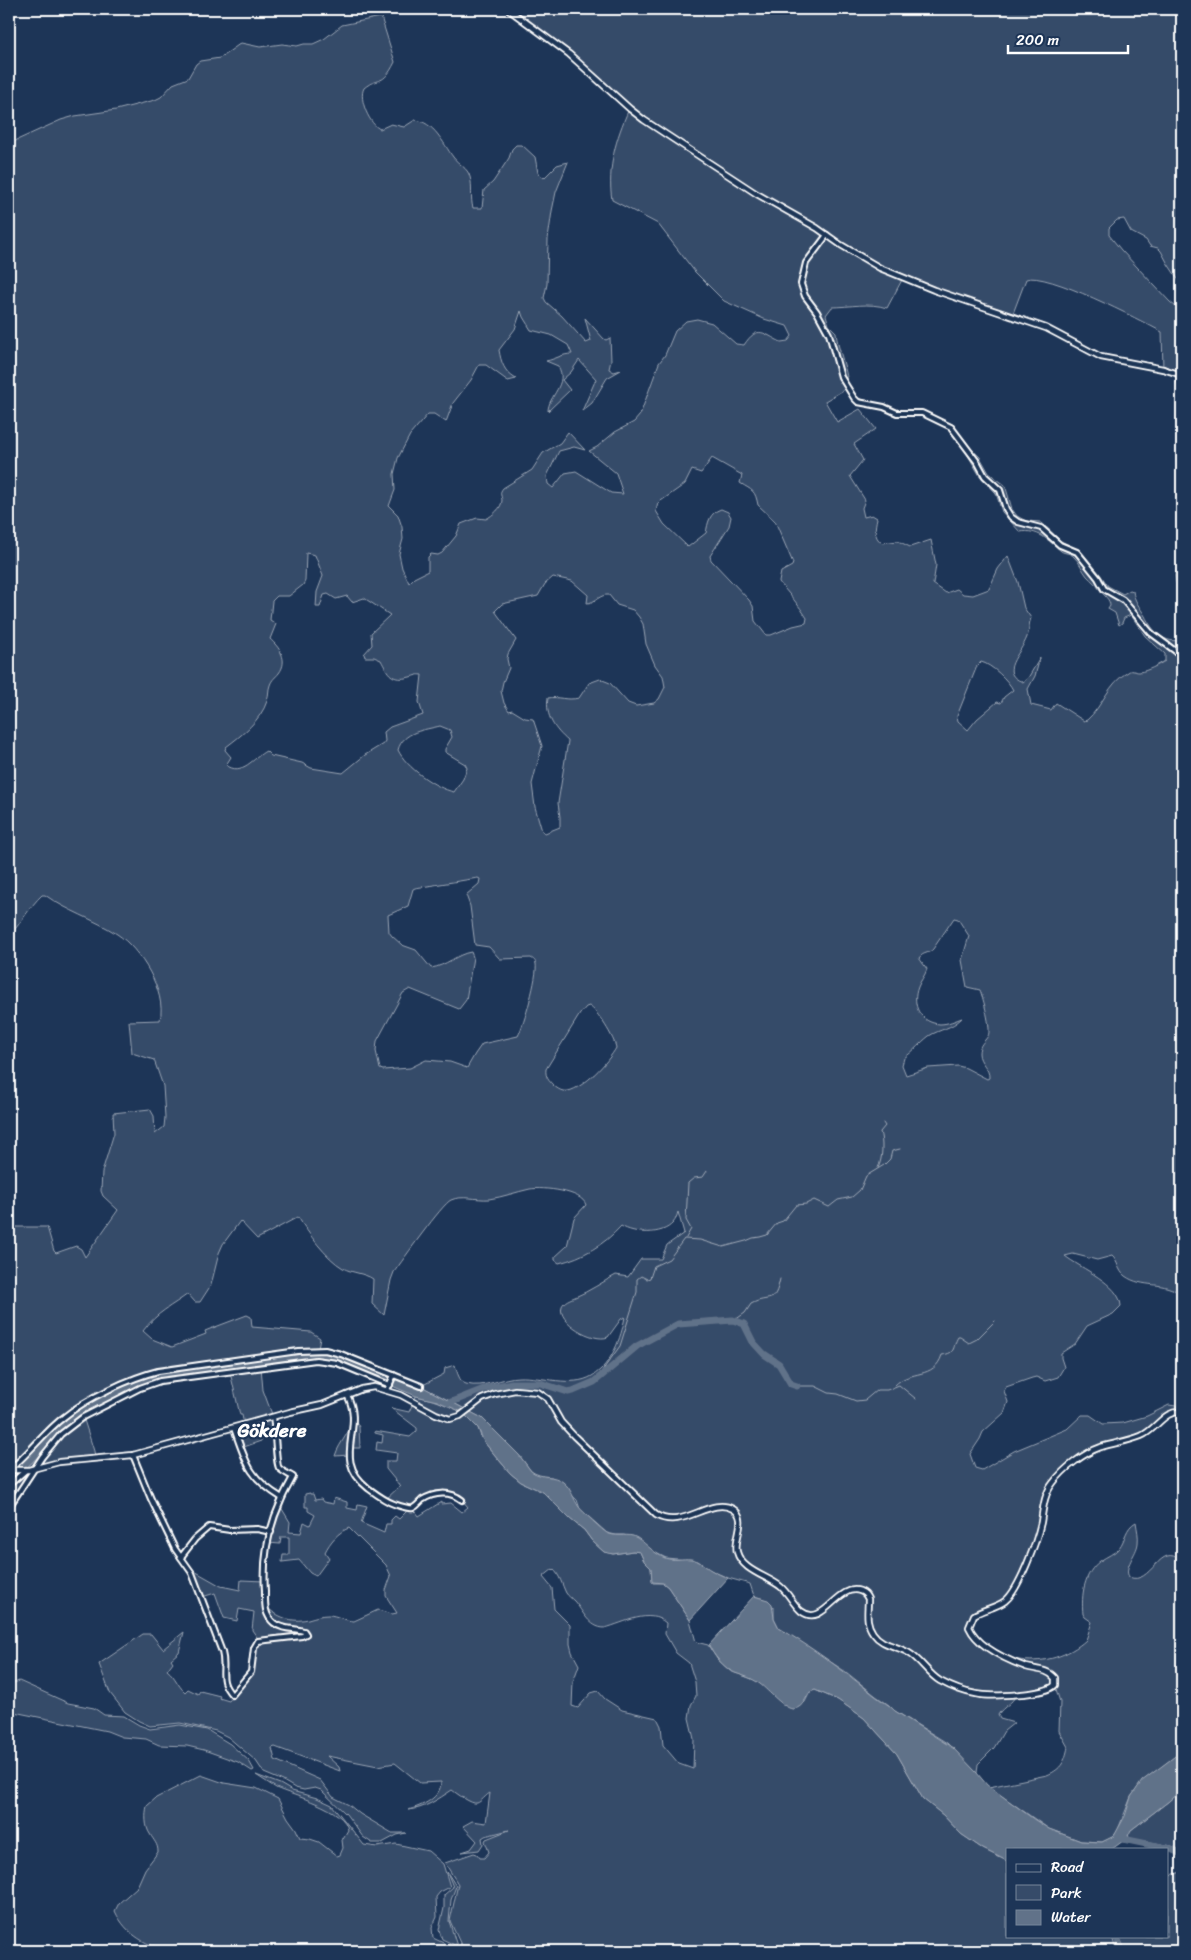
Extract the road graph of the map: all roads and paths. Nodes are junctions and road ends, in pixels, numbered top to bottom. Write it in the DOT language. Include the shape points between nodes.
graph roads {
  1 [pos="508,9"];
  2 [pos="827,235"];
  3 [pos="1163,369"];
  4 [pos="1181,374"];
  5 [pos="1182,390"];
  6 [pos="1182,564"];
  7 [pos="1182,600"];
  8 [pos="1182,656"];
  9 [pos="394,1376"];
  10 [pos="389,1386"];
  11 [pos="421,1386"];
  12 [pos="347,1395"];
  13 [pos="1182,1412"];
  14 [pos="274,1417"];
  15 [pos="234,1428"];
  16 [pos="133,1455"];
  17 [pos="36,1468"];
  18 [pos="10,1470"];
  19 [pos="24,1470"];
  20 [pos="9,1485"];
  21 [pos="282,1498"];
  22 [pos="462,1500"];
  23 [pos="9,1507"];
  24 [pos="271,1532"];
  25 [pos="180,1557"];
  1 -- 2 [label="street" via="569,54 644,120 757,194"];
  2 -- 3 [label="street" via="858,256 909,280 1046,328 1101,357"];
  2 -- 8 [label="street" via="806,263 801,284 829,334 841,377 854,398 900,414 922,413 951,427 985,476 1000,490 1011,517 1041,528 1060,546 1077,552 1104,589 1123,600 1151,633"];
  3 -- 4 [label="street"];
  4 -- 5 [label="street"];
  6 -- 7 [label="street" via="1179,576"];
  9 -- 10 [label="street"];
  9 -- 11 [label="street"];
  9 -- 18 [label="street" via="325,1350 158,1371 115,1389 65,1416"];
  10 -- 12 [label="street" via="370,1387"];
  10 -- 13 [label="street" via="428,1410 450,1419 495,1394 515,1390 538,1392 548,1400 574,1436 656,1515 676,1520 717,1507 735,1510 740,1522 736,1548 739,1558 755,1572 779,1585 802,1612 818,1614 845,1593 863,1592 868,1599 870,1627 880,1641 908,1652 948,1685 976,1694 998,1695 1046,1691 1055,1685 1055,1678 1050,1673 1004,1657 981,1642 969,1627 974,1615 1002,1603 1013,1591 1037,1535 1050,1487 1088,1454 1142,1436 1172,1413"];
  10 -- 17 [label="street" via="336,1363 316,1360 160,1381 118,1397 72,1425 50,1446"];
  12 -- 14 [label="street"];
  12 -- 22 [label="street" via="352,1409 350,1462 363,1484 390,1503 408,1508 441,1494 451,1494"];
  14 -- 15 [label="street"];
  14 -- 21 [label="street" via="277,1463 280,1469 293,1477"];
  15 -- 16 [label="street"];
  15 -- 21 [label="street" via="254,1476"];
  16 -- 17 [label="street" via="72,1460"];
  16 -- 25 [label="street"];
  17 -- 19 [label="street"];
  17 -- 23 [label="street"];
  18 -- 19 [label="street"];
  19 -- 20 [label="street"];
  21 -- 24 [label="street"];
  24 -- 25 [label="street" via="209,1527"];
  24 -- 25 [label="street" via="263,1569 266,1611 280,1627 302,1630 306,1634 258,1641 254,1648 252,1672 232,1695 223,1679 223,1657 216,1636 192,1573"];
}
